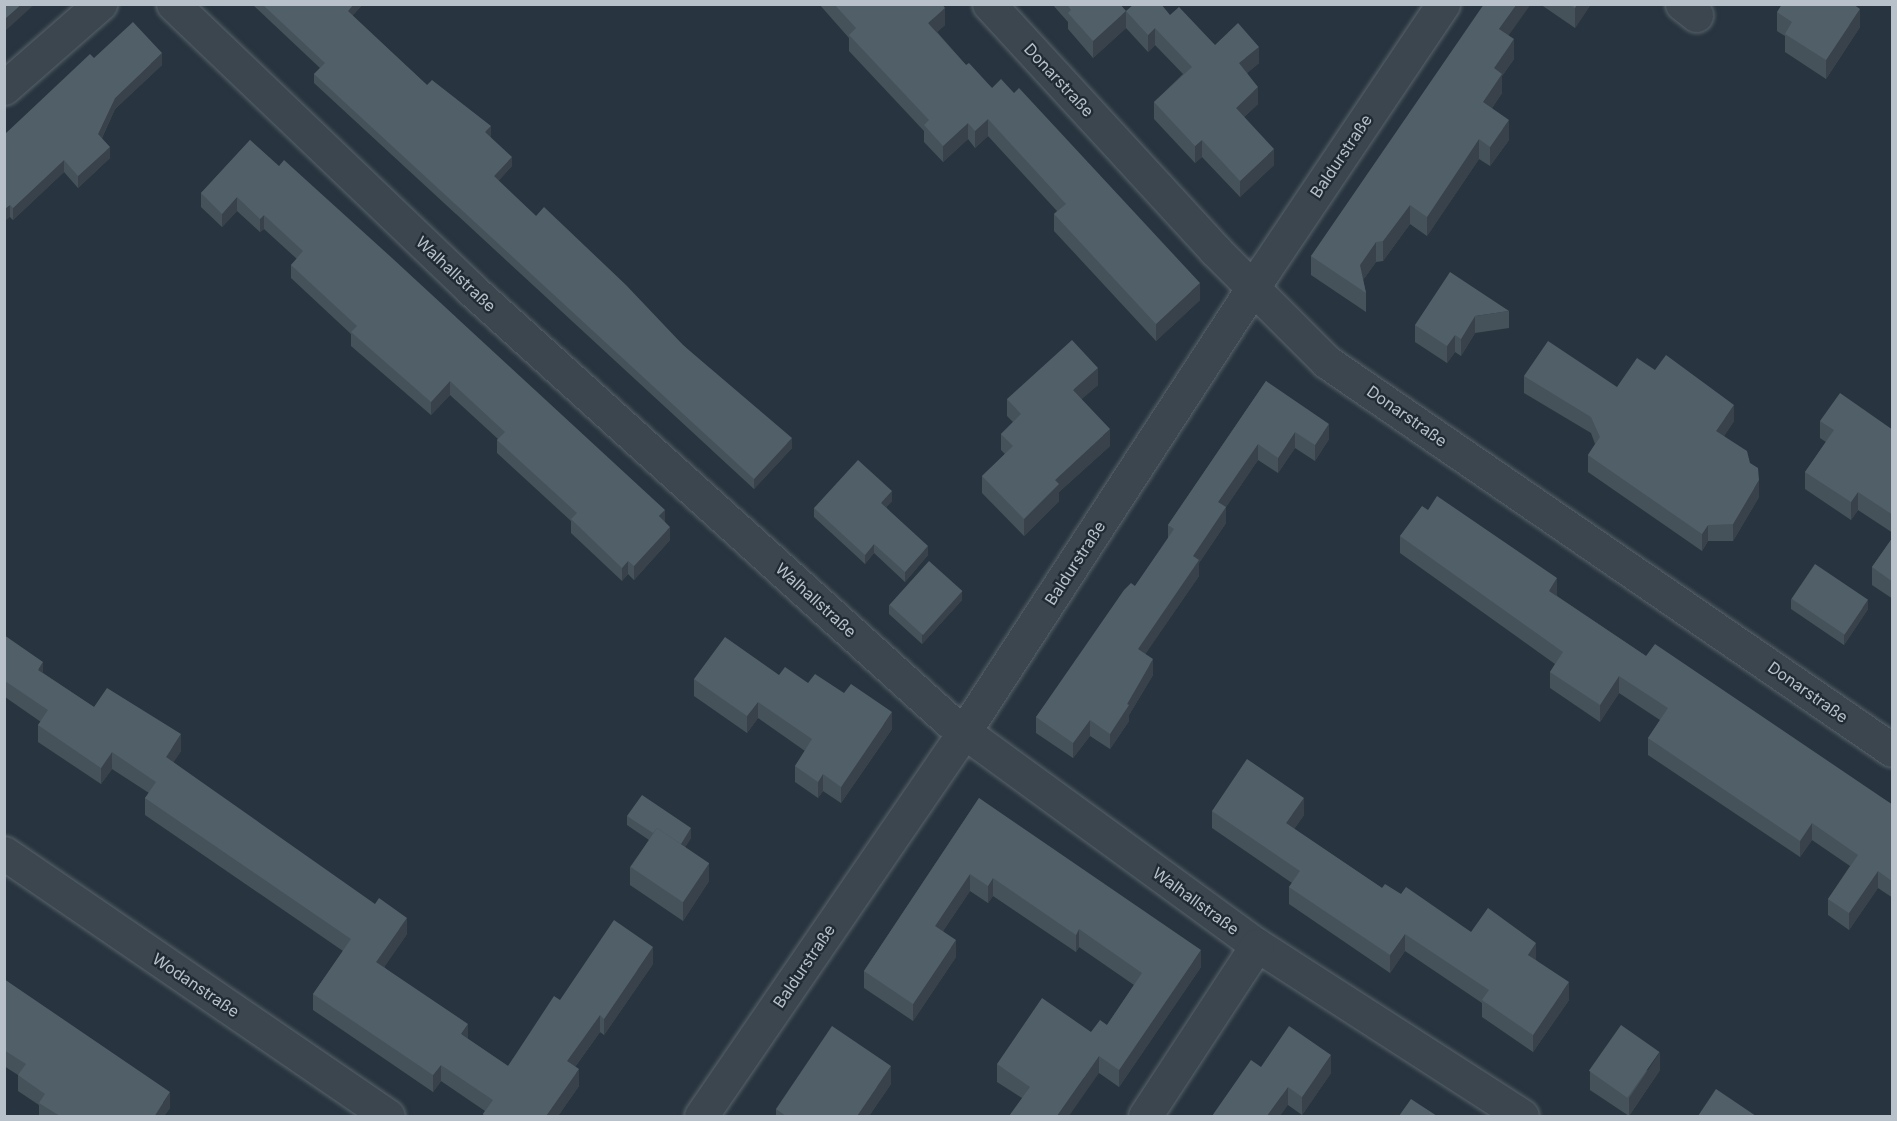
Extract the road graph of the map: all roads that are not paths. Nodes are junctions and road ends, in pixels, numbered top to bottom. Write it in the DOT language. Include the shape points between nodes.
graph roads {
  1 [pos="100,4"];
  2 [pos="173,4"];
  3 [pos="990,4"];
  4 [pos="1443,4"];
  5 [pos="4,88"];
  6 [pos="1254,289"];
  7 [pos="964,732"];
  8 [pos="1893,750"];
  9 [pos="4,853"];
  10 [pos="1257,945"];
  11 [pos="388,1116"];
  12 [pos="700,1116"];
  13 [pos="1145,1116"];
  14 [pos="1522,1116"];
  1 -- 5 [label="street"];
  2 -- 7 [label="street, Walhallstraße" via="471,289"];
  3 -- 6 [label="street, Donarstraße"];
  4 -- 6 [label="street, Baldurstraße"];
  6 -- 7 [label="street, Baldurstraße"];
  6 -- 8 [label="street, Donarstraße" via="1328,362"];
  7 -- 10 [label="street, Walhallstraße"];
  7 -- 12 [label="street, Baldurstraße"];
  9 -- 11 [label="street, Wodanstraße"];
  10 -- 13 [label="street"];
  10 -- 14 [label="street, Walhallstraße"];
}
